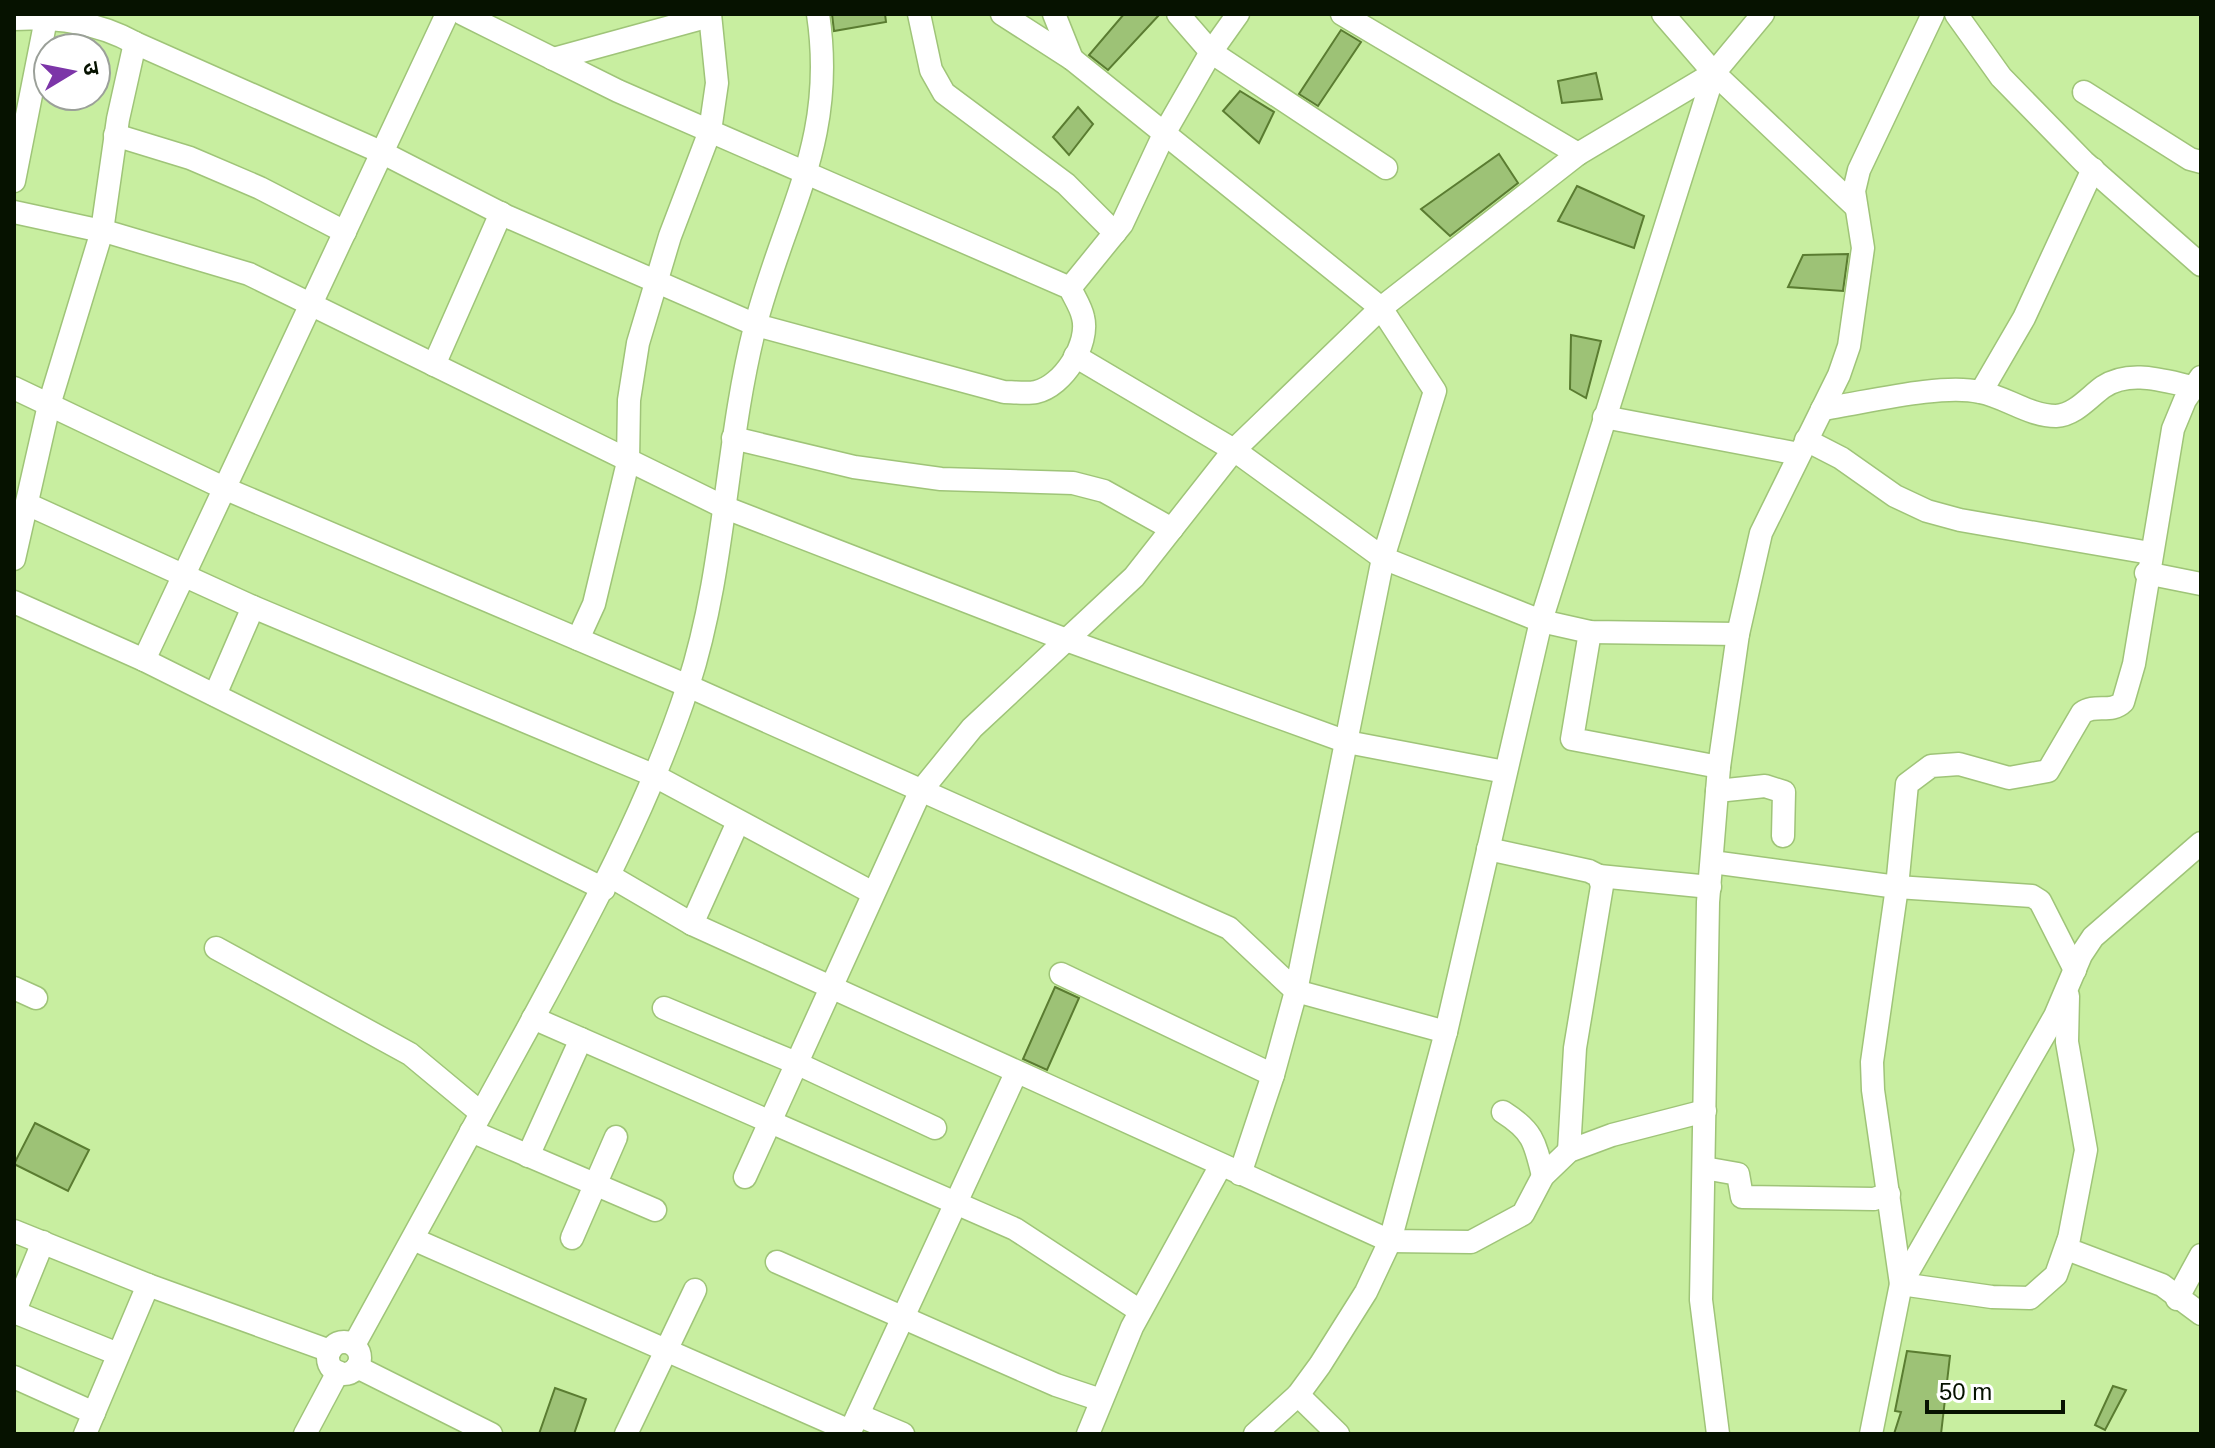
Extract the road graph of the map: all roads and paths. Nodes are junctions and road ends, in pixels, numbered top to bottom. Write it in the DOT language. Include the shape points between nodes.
graph roads {
  1 [pos="447,14"];
  2 [pos="463,14"];
  3 [pos="818,14"];
  4 [pos="919,14"];
  5 [pos="1002,14"];
  6 [pos="1054,14"];
  7 [pos="1178,14"];
  8 [pos="1238,14"];
  9 [pos="1342,14"];
  10 [pos="1663,14"];
  11 [pos="1763,14"];
  12 [pos="1933,14"];
  13 [pos="710,15"];
  14 [pos="47,16"];
  15 [pos="1966,18"];
  16 [pos="14,19"];
  17 [pos="135,43"];
  18 [pos="1211,52"];
  19 [pos="553,59"];
  20 [pos="1072,59"];
  21 [pos="1714,73"];
  22 [pos="2084,92"];
  23 [pos="710,131"];
  24 [pos="1165,132"];
  25 [pos="115,135"];
  26 [pos="383,153"];
  27 [pos="1578,154"];
  28 [pos="2200,165"];
  29 [pos="1386,168"];
  30 [pos="2093,169"];
  31 [pos="807,173"];
  32 [pos="14,181"];
  33 [pos="1856,207"];
  34 [pos="14,212"];
  35 [pos="501,213"];
  36 [pos="102,231"];
  37 [pos="345,232"];
  38 [pos="1115,233"];
  39 [pos="2201,265"];
  40 [pos="656,282"];
  41 [pos="1070,288"];
  42 [pos="310,304"];
  43 [pos="1381,308"];
  44 [pos="756,325"];
  45 [pos="1075,356"];
  46 [pos="434,365"];
  47 [pos="2197,382"];
  48 [pos="14,388"];
  49 [pos="1981,392"];
  50 [pos="49,405"];
  51 [pos="1822,409"];
  52 [pos="1604,417"];
  53 [pos="733,438"];
  54 [pos="1803,447"];
  55 [pos="1234,450"];
  56 [pos="628,462"];
  57 [pos="226,489"];
  58 [pos="27,504"];
  59 [pos="726,508"];
  60 [pos="1172,529"];
  61 [pos="1383,558"];
  62 [pos="14,559"];
  63 [pos="2148,563"];
  64 [pos="186,573"];
  65 [pos="2201,584"];
  66 [pos="14,602"];
  67 [pos="253,607"];
  68 [pos="1541,621"];
  69 [pos="1590,632"];
  70 [pos="1738,634"];
  71 [pos="578,639"];
  72 [pos="1069,641"];
  73 [pos="144,660"];
  74 [pos="688,686"];
  75 [pos="215,695"];
  76 [pos="1347,742"];
  77 [pos="1719,767"];
  78 [pos="1505,772"];
  79 [pos="653,775"];
  80 [pos="1717,791"];
  81 [pos="920,792"];
  82 [pos="738,822"];
  83 [pos="1783,836"];
  84 [pos="2201,843"];
  85 [pos="1488,849"];
  86 [pos="1712,862"];
  87 [pos="1599,876"];
  88 [pos="607,882"];
  89 [pos="1710,887"];
  90 [pos="1897,887"];
  91 [pos="873,893"];
  92 [pos="692,924"];
  93 [pos="216,948"];
  94 [pos="1061,974"];
  95 [pos="2072,980"];
  96 [pos="830,984"];
  97 [pos="14,988"];
  98 [pos="1296,991"];
  99 [pos="36,998"];
  100 [pos="664,1008"];
  101 [pos="533,1018"];
  102 [pos="1446,1032"];
  103 [pos="581,1039"];
  104 [pos="796,1063"];
  105 [pos="1016,1073"];
  106 [pos="1273,1075"];
  107 [pos="1705,1111"];
  108 [pos="1503,1112"];
  109 [pos="771,1120"];
  110 [pos="476,1122"];
  111 [pos="935,1128"];
  112 [pos="616,1137"];
  113 [pos="1569,1151"];
  114 [pos="528,1156"];
  115 [pos="1704,1168"];
  116 [pos="1230,1169"];
  117 [pos="1543,1176"];
  118 [pos="745,1177"];
  119 [pos="596,1185"];
  120 [pos="1889,1194"];
  121 [pos="956,1203"];
  122 [pos="655,1210"];
  123 [pos="14,1231"];
  124 [pos="572,1238"];
  125 [pos="413,1239"];
  126 [pos="1390,1241"];
  127 [pos="2068,1241"];
  128 [pos="43,1242"];
  129 [pos="2201,1255"];
  130 [pos="777,1262"];
  131 [pos="1901,1284"];
  132 [pos="148,1285"];
  133 [pos="695,1290"];
  134 [pos="2177,1299"];
  135 [pos="1140,1311"];
  136 [pos="14,1313"];
  137 [pos="2201,1314"];
  138 [pos="903,1316"];
  139 [pos="668,1352"];
  140 [pos="118,1354"];
  141 [pos="350,1362"];
  142 [pos="14,1377"];
  143 [pos="1298,1395"];
  144 [pos="1101,1400"];
  145 [pos="90,1424"];
  146 [pos="852,1427"];
  147 [pos="305,1434"];
  148 [pos="491,1434"];
  149 [pos="626,1434"];
  150 [pos="903,1434"];
  151 [pos="1088,1434"];
  152 [pos="1255,1434"];
  153 [pos="1338,1434"];
  154 [pos="1718,1434"];
  155 [pos="1871,1434"];
  1 -- 26 [label="street"];
  2 -- 19 [label="street"];
  3 -- 31 [label="street" via="823,99"];
  4 -- 38 [label="street" via="931,70 944,93 1047,168"];
  5 -- 20 [label="street"];
  6 -- 20 [label="street"];
  7 -- 18 [label="street"];
  8 -- 18 [label="street"];
  9 -- 27 [label="street"];
  10 -- 21 [label="street"];
  11 -- 21 [label="street"];
  12 -- 33 [label="street" via="1859,170"];
  13 -- 19 [label="street"];
  13 -- 23 [label="street" via="717,83"];
  14 -- 16 [label="street"];
  14 -- 17 [label="street" via="108,28"];
  14 -- 32 [label="street"];
  15 -- 30 [label="street" via="2001,77"];
  17 -- 25 [label="street"];
  17 -- 26 [label="street"];
  18 -- 24 [label="street"];
  18 -- 29 [label="street"];
  19 -- 23 [label="street"];
  20 -- 24 [label="street"];
  21 -- 27 [label="street"];
  21 -- 33 [label="street"];
  21 -- 52 [label="street"];
  22 -- 28 [label="street"];
  23 -- 31 [label="street"];
  23 -- 40 [label="street"];
  24 -- 38 [label="street"];
  24 -- 43 [label="street"];
  25 -- 36 [label="street"];
  25 -- 37 [label="street" via="190,158"];
  26 -- 35 [label="street"];
  26 -- 37 [label="street"];
  27 -- 43 [label="street"];
  30 -- 39 [label="street"];
  30 -- 49 [label="street" via="2024,318"];
  31 -- 41 [label="street"];
  31 -- 44 [label="street"];
  33 -- 51 [label="street" via="1863,248 1857,303 1849,346"];
  34 -- 36 [label="street"];
  35 -- 40 [label="street"];
  35 -- 46 [label="street"];
  36 -- 42 [label="street" via="249,274"];
  36 -- 50 [label="street"];
  37 -- 42 [label="street"];
  38 -- 41 [label="street"];
  40 -- 44 [label="street"];
  40 -- 56 [label="street" via="629,400"];
  41 -- 45 [label="street" via="1084,317 1083,342"];
  42 -- 46 [label="street"];
  42 -- 57 [label="street"];
  43 -- 55 [label="street"];
  43 -- 61 [label="street" via="1435,391"];
  44 -- 45 [label="street" via="1004,392 1037,392 1061,377"];
  44 -- 53 [label="street"];
  45 -- 55 [label="street"];
  46 -- 56 [label="street"];
  47 -- 49 [label="street" via="2125,378 2058,416"];
  47 -- 63 [label="street" via="2173,429"];
  48 -- 50 [label="street"];
  49 -- 51 [label="street" via="1954,389"];
  50 -- 57 [label="street"];
  50 -- 58 [label="street"];
  51 -- 54 [label="street"];
  52 -- 54 [label="street"];
  52 -- 68 [label="street"];
  53 -- 59 [label="street"];
  53 -- 60 [label="street" via="854,467 941,479 1073,483 1104,491"];
  54 -- 63 [label="street" via="1841,458 1895,496 1927,511"];
  54 -- 70 [label="street" via="1761,533"];
  55 -- 60 [label="street"];
  55 -- 61 [label="street"];
  56 -- 59 [label="street"];
  56 -- 71 [label="street" via="594,604"];
  57 -- 64 [label="street"];
  57 -- 71 [label="street"];
  58 -- 62 [label="street"];
  58 -- 64 [label="street"];
  59 -- 72 [label="street"];
  59 -- 74 [label="street" via="713,591"];
  60 -- 72 [label="street" via="1134,577"];
  61 -- 68 [label="street"];
  61 -- 76 [label="street"];
  63 -- 65 [label="street"];
  63 -- 90 [label="street" via="2126,695 2118,707 2082,713 2048,771 2009,778 1959,764 1931,766 1907,784"];
  64 -- 67 [label="street"];
  64 -- 73 [label="street"];
  66 -- 73 [label="street"];
  67 -- 75 [label="street"];
  67 -- 79 [label="street"];
  68 -- 69 [label="street"];
  68 -- 78 [label="street"];
  69 -- 70 [label="street"];
  69 -- 77 [label="street" via="1572,739"];
  70 -- 77 [label="street"];
  71 -- 74 [label="street"];
  72 -- 76 [label="street"];
  72 -- 81 [label="street" via="972,728"];
  73 -- 75 [label="street"];
  74 -- 79 [label="street"];
  74 -- 81 [label="street"];
  75 -- 88 [label="street"];
  76 -- 78 [label="street"];
  76 -- 98 [label="street"];
  77 -- 80 [label="street"];
  78 -- 85 [label="street"];
  79 -- 82 [label="street"];
  79 -- 88 [label="street"];
  80 -- 83 [label="street" via="1765,786 1784,792"];
  80 -- 86 [label="street"];
  81 -- 91 [label="street"];
  81 -- 98 [label="street" via="1229,928"];
  82 -- 91 [label="street"];
  82 -- 92 [label="street"];
  84 -- 95 [label="street" via="2093,937"];
  85 -- 87 [label="street"];
  85 -- 102 [label="street"];
  86 -- 89 [label="street"];
  86 -- 90 [label="street"];
  87 -- 89 [label="street"];
  87 -- 113 [label="street" via="1602,886 1575,1048"];
  88 -- 92 [label="street"];
  88 -- 101 [label="street"];
  89 -- 107 [label="street"];
  90 -- 95 [label="street" via="2032,896 2040,901"];
  90 -- 120 [label="street" via="1872,1062"];
  91 -- 96 [label="street"];
  92 -- 96 [label="street"];
  93 -- 110 [label="street" via="410,1054"];
  94 -- 106 [label="street"];
  95 -- 127 [label="street" via="2067,1042 2086,1150"];
  95 -- 131 [label="street"];
  96 -- 104 [label="street"];
  96 -- 105 [label="street"];
  97 -- 99 [label="street"];
  98 -- 102 [label="street"];
  98 -- 106 [label="street"];
  100 -- 104 [label="street"];
  101 -- 103 [label="street"];
  101 -- 110 [label="street"];
  102 -- 126 [label="street"];
  103 -- 109 [label="street"];
  103 -- 114 [label="street"];
  104 -- 109 [label="street"];
  104 -- 111 [label="street"];
  105 -- 116 [label="street"];
  105 -- 121 [label="street"];
  106 -- 116 [label="street"];
  107 -- 113 [label="street"];
  107 -- 115 [label="street"];
  108 -- 117 [label="street" via="1535,1141"];
  109 -- 118 [label="street"];
  109 -- 121 [label="street"];
  110 -- 114 [label="street"];
  110 -- 125 [label="street"];
  112 -- 119 [label="street"];
  113 -- 117 [label="street"];
  114 -- 119 [label="street"];
  115 -- 120 [label="street" via="1738,1174 1742,1197 1874,1199"];
  115 -- 154 [label="street" via="1701,1300"];
  116 -- 126 [label="street"];
  116 -- 135 [label="street"];
  117 -- 126 [label="street" via="1523,1214 1471,1242"];
  119 -- 122 [label="street"];
  119 -- 124 [label="street"];
  120 -- 131 [label="street"];
  121 -- 135 [label="street" via="1015,1229"];
  121 -- 138 [label="street"];
  123 -- 128 [label="street"];
  125 -- 139 [label="street"];
  125 -- 141 [label="street"];
  126 -- 143 [label="street" via="1366,1292"];
  127 -- 131 [label="street" via="2056,1275 2030,1298"];
  127 -- 134 [label="street" via="2067,1249 2162,1285"];
  128 -- 132 [label="street"];
  128 -- 136 [label="street"];
  129 -- 134 [label="street"];
  130 -- 138 [label="street"];
  131 -- 155 [label="street"];
  132 -- 140 [label="street"];
  132 -- 141 [label="street" via="330,1351 339,1343"];
  133 -- 139 [label="street"];
  134 -- 137 [label="street"];
  135 -- 144 [label="street"];
  136 -- 140 [label="street"];
  138 -- 144 [label="street"];
  138 -- 146 [label="street"];
  139 -- 146 [label="street"];
  139 -- 149 [label="street"];
  140 -- 145 [label="street"];
  141 -- 147 [label="street"];
  141 -- 148 [label="street"];
  142 -- 145 [label="street"];
  143 -- 152 [label="street"];
  143 -- 153 [label="street"];
  144 -- 151 [label="street"];
  146 -- 150 [label="street"];
}
